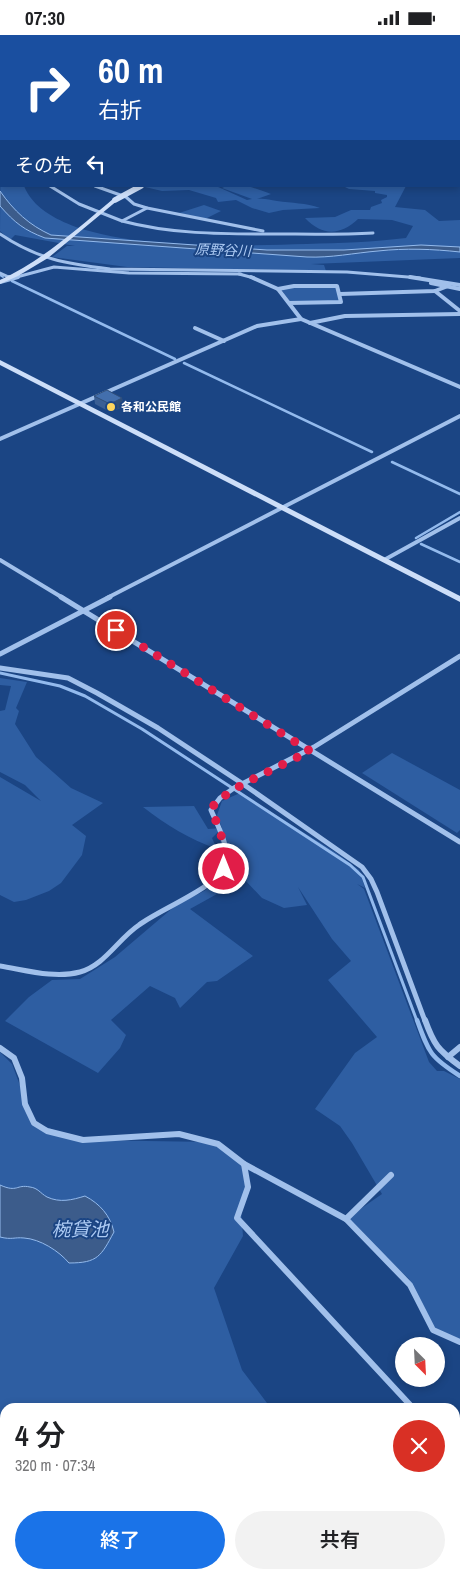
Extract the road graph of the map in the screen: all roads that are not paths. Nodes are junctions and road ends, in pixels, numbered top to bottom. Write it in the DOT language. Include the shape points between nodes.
graph roads {
  1 [pos="51,187"];
  2 [pos="99,187"];
  3 [pos="139,187"];
  4 [pos="147,208"];
  5 [pos="98,215"];
  6 [pos="122,221"];
  7 [pos="373,233"];
  8 [pos="283,234"];
  9 [pos="1,235"];
  10 [pos="45,258"];
  11 [pos="158,269"];
  12 [pos="0,273"];
  13 [pos="242,274"];
  14 [pos="404,277"];
  15 [pos="11,278"];
  16 [pos="0,282"];
  17 [pos="460,285"];
  18 [pos="448,287"];
  19 [pos="278,289"];
  20 [pos="460,289"];
  21 [pos="435,291"];
  22 [pos="340,294"];
  23 [pos="289,303"];
  24 [pos="460,312"];
  25 [pos="301,319"];
  26 [pos="309,323"];
  27 [pos="195,328"];
  28 [pos="224,341"];
  29 [pos="0,362"];
  30 [pos="460,387"];
  31 [pos="81,403"];
  32 [pos="460,417"];
  33 [pos="0,439"];
  34 [pos="283,508"];
  35 [pos="460,519"];
  36 [pos="0,560"];
  37 [pos="384,560"];
  38 [pos="460,599"];
  39 [pos="84,610"];
  40 [pos="0,654"];
  41 [pos="460,656"];
  42 [pos="0,667"];
  43 [pos="310,751"];
  44 [pos="243,784"];
  45 [pos="460,841"];
  46 [pos="0,966"];
  47 [pos="460,1047"];
  48 [pos="0,1048"];
  49 [pos="448,1057"];
  50 [pos="460,1066"];
  51 [pos="244,1164"];
  52 [pos="391,1175"];
  53 [pos="346,1219"];
  54 [pos="460,1342"];
  55 [pos="408,1403"];
  1 -- 5 [label="street"];
  2 -- 4 [label="street"];
  3 -- 5 [label="street, bridge" via="115,200"];
  4 -- 6 [label="street"];
  4 -- 8 [label="street"];
  5 -- 6 [label="street"];
  5 -- 10 [label="street"];
  6 -- 8 [label="street" via="198,232"];
  7 -- 8 [label="street"];
  9 -- 10 [label="street" via="16,246"];
  10 -- 11 [label="street" via="92,266"];
  10 -- 15 [label="street"];
  11 -- 13 [label="street"];
  11 -- 14 [label="street"];
  12 -- 15 [label="street"];
  13 -- 16 [label="street" via="129,273 54,267"];
  13 -- 19 [label="street"];
  14 -- 17 [label="street"];
  14 -- 18 [label="street"];
  15 -- 16 [label="street"];
  18 -- 20 [label="street"];
  18 -- 21 [label="street"];
  19 -- 22 [label="street" via="337,286"];
  19 -- 23 [label="street"];
  21 -- 22 [label="street"];
  21 -- 24 [label="street"];
  22 -- 23 [label="street" via="341,303"];
  23 -- 25 [label="street"];
  24 -- 26 [label="street" via="345,315"];
  25 -- 26 [label="street"];
  25 -- 28 [label="street" via="257,327"];
  26 -- 30 [label="street"];
  27 -- 28 [label="street"];
  28 -- 31 [label="street"];
  29 -- 31 [label="street"];
  31 -- 33 [label="street"];
  31 -- 34 [label="street"];
  32 -- 34 [label="street"];
  34 -- 37 [label="street"];
  34 -- 39 [label="street"];
  35 -- 37 [label="street"];
  36 -- 39 [label="street"];
  37 -- 38 [label="street"];
  39 -- 40 [label="street"];
  39 -- 43 [label="street"];
  41 -- 43 [label="street"];
  42 -- 44 [label="street" via="68,678 158,728"];
  43 -- 44 [label="street"];
  43 -- 45 [label="street"];
  44 -- 46 [label="street" via="215,802 212,810 227,852 224,869 212,882 138,925 99,962 80,971 58,975"];
  44 -- 49 [label="street" via="362,867 371,879 433,1042"];
  47 -- 49 [label="street"];
  48 -- 51 [label="street" via="14,1058 22,1078 25,1104 34,1123 48,1131 83,1140 179,1134 218,1144"];
  49 -- 50 [label="street"];
  51 -- 53 [label="street"];
  51 -- 55 [label="street" via="248,1187 237,1218"];
  52 -- 53 [label="street"];
  53 -- 54 [label="street" via="410,1285 433,1330"];
}
